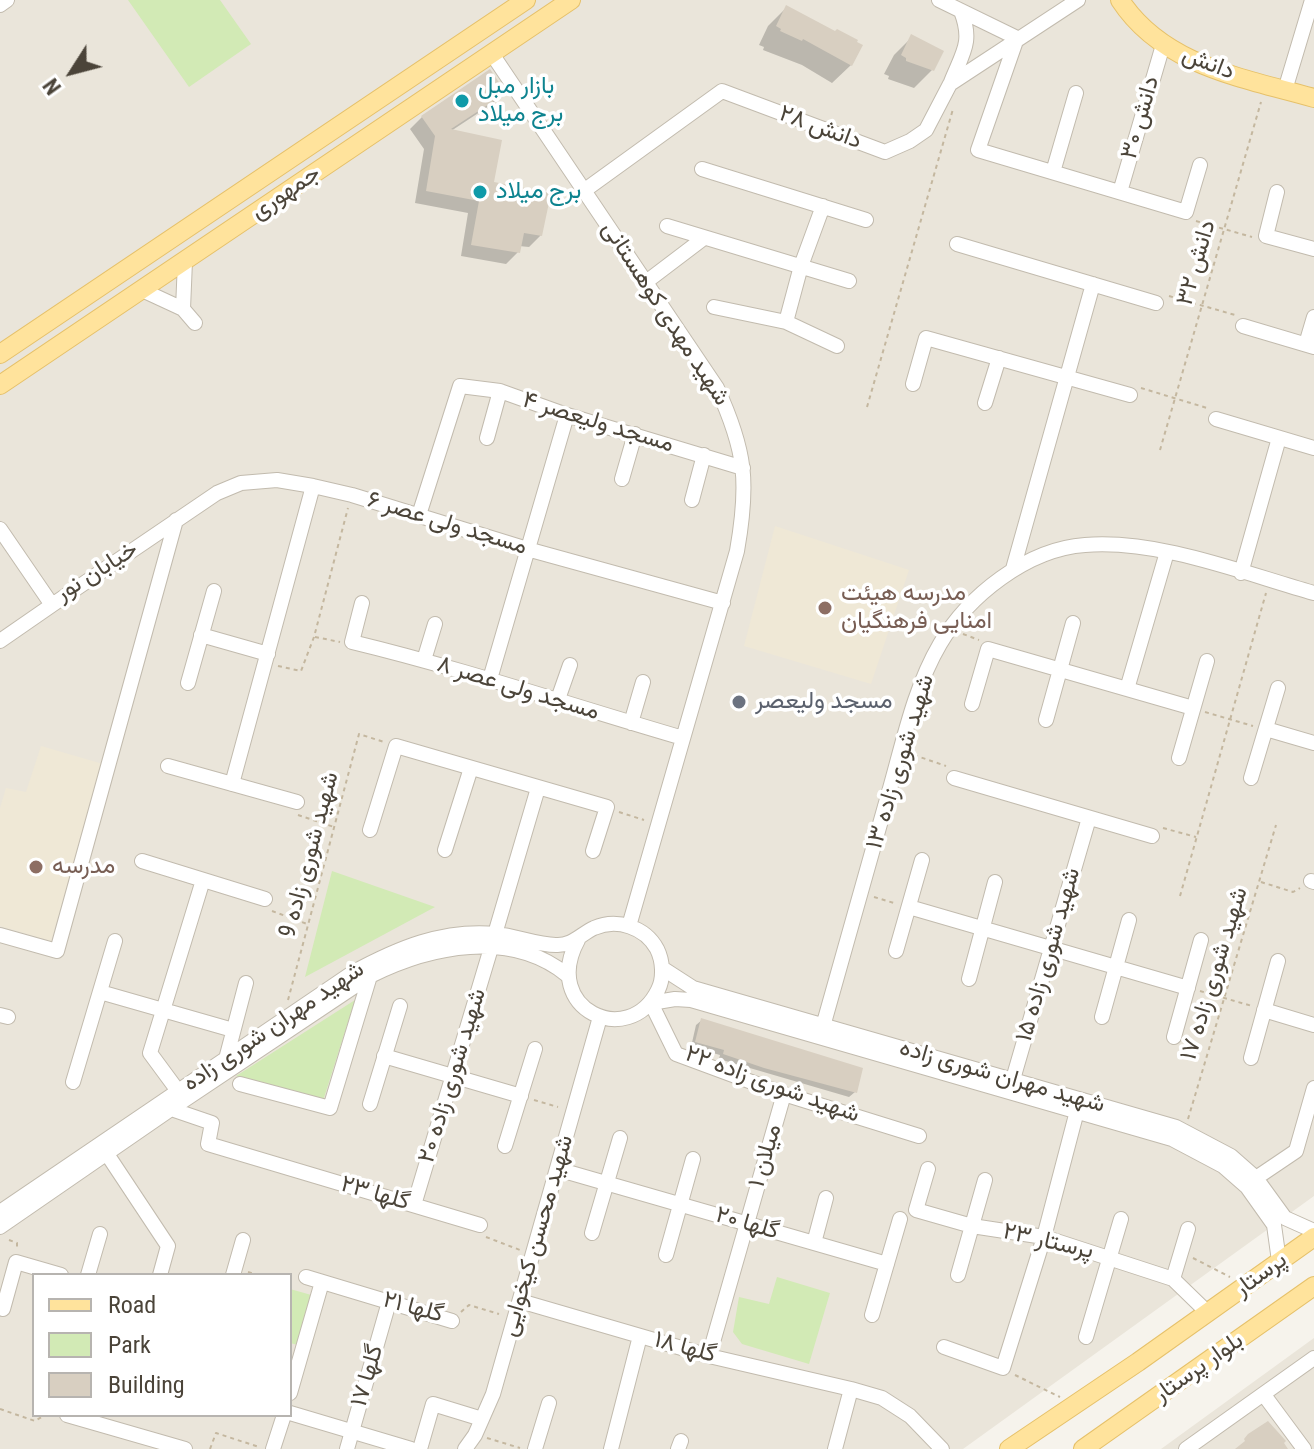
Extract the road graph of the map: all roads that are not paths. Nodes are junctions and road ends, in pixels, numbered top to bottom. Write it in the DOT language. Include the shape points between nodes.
graph roads {
  1 [pos="7,0"];
  2 [pos="526,0"];
  3 [pos="571,0"];
  4 [pos="939,0"];
  5 [pos="1078,0"];
  6 [pos="1120,0"];
  7 [pos="1312,0"];
  8 [pos="0,5"];
  9 [pos="961,11"];
  10 [pos="477,33"];
  11 [pos="1017,38"];
  12 [pos="1163,45"];
  13 [pos="492,54"];
  14 [pos="950,84"];
  15 [pos="1285,90"];
  16 [pos="1076,93"];
  17 [pos="1314,98"];
  18 [pos="1200,165"];
  19 [pos="702,169"];
  20 [pos="1053,172"];
  21 [pos="585,190"];
  22 [pos="1120,192"];
  23 [pos="1277,192"];
  24 [pos="823,206"];
  25 [pos="866,220"];
  26 [pos="667,226"];
  27 [pos="704,238"];
  28 [pos="957,244"];
  29 [pos="1314,249"];
  30 [pos="185,261"];
  31 [pos="801,266"];
  32 [pos="849,281"];
  33 [pos="646,282"];
  34 [pos="1093,284"];
  35 [pos="142,290"];
  36 [pos="1156,303"];
  37 [pos="714,307"];
  38 [pos="183,309"];
  39 [pos="1314,317"];
  40 [pos="786,322"];
  41 [pos="195,323"];
  42 [pos="1243,326"];
  43 [pos="837,346"];
  44 [pos="1310,346"];
  45 [pos="0,354"];
  46 [pos="999,358"];
  47 [pos="1067,377"];
  48 [pos="913,384"];
  49 [pos="0,385"];
  50 [pos="500,391"];
  51 [pos="1130,395"];
  52 [pos="985,403"];
  53 [pos="567,415"];
  54 [pos="1216,419"];
  55 [pos="635,434"];
  56 [pos="487,438"];
  57 [pos="1279,438"];
  58 [pos="1314,448"];
  59 [pos="704,455"];
  60 [pos="743,468"];
  61 [pos="622,479"];
  62 [pos="313,486"];
  63 [pos="692,500"];
  64 [pos="419,515"];
  65 [pos="176,520"];
  66 [pos="0,529"];
  67 [pos="527,549"];
  68 [pos="1167,552"];
  69 [pos="1013,569"];
  70 [pos="1241,573"];
  71 [pos="214,591"];
  72 [pos="1314,593"];
  73 [pos="362,603"];
  74 [pos="723,603"];
  75 [pos="52,605"];
  76 [pos="1073,623"];
  77 [pos="435,624"];
  78 [pos="201,635"];
  79 [pos="0,641"];
  80 [pos="267,658"];
  81 [pos="424,660"];
  82 [pos="1207,661"];
  83 [pos="570,665"];
  84 [pos="1060,670"];
  85 [pos="490,679"];
  86 [pos="643,682"];
  87 [pos="188,683"];
  88 [pos="1278,688"];
  89 [pos="1127,689"];
  90 [pos="557,702"];
  91 [pos="972,704"];
  92 [pos="1193,708"];
  93 [pos="1046,720"];
  94 [pos="631,723"];
  95 [pos="1266,729"];
  96 [pos="683,738"];
  97 [pos="1314,743"];
  98 [pos="1179,758"];
  99 [pos="168,766"];
  100 [pos="471,768"];
  101 [pos="954,778"];
  102 [pos="1251,778"];
  103 [pos="232,784"];
  104 [pos="538,788"];
  105 [pos="297,802"];
  106 [pos="1089,818"];
  107 [pos="370,830"];
  108 [pos="1152,836"];
  109 [pos="445,850"];
  110 [pos="593,851"];
  111 [pos="922,860"];
  112 [pos="142,861"];
  113 [pos="203,880"];
  114 [pos="995,882"];
  115 [pos="265,899"];
  116 [pos="909,907"];
  117 [pos="1129,920"];
  118 [pos="629,926"];
  119 [pos="983,928"];
  120 [pos="0,935"];
  121 [pos="578,940"];
  122 [pos="1201,940"];
  123 [pos="115,941"];
  124 [pos="493,941"];
  125 [pos="1051,948"];
  126 [pos="896,951"];
  127 [pos="1278,961"];
  128 [pos="1116,967"];
  129 [pos="662,968"];
  130 [pos="567,975"];
  131 [pos="370,976"];
  132 [pos="969,979"];
  133 [pos="246,983"];
  134 [pos="1188,988"];
  135 [pos="100,992"];
  136 [pos="651,1003"];
  137 [pos="400,1006"];
  138 [pos="163,1010"];
  139 [pos="1264,1010"];
  140 [pos="600,1017"];
  141 [pos="1102,1017"];
  142 [pos="1314,1025"];
  143 [pos="233,1030"];
  144 [pos="822,1031"];
  145 [pos="1174,1037"];
  146 [pos="535,1049"];
  147 [pos="384,1056"];
  148 [pos="1251,1058"];
  149 [pos="226,1059"];
  150 [pos="453,1076"];
  151 [pos="73,1082"];
  152 [pos="240,1084"];
  153 [pos="1011,1086"];
  154 [pos="1314,1088"];
  155 [pos="178,1091"];
  156 [pos="784,1094"];
  157 [pos="521,1096"];
  158 [pos="370,1104"];
  159 [pos="171,1109"];
  160 [pos="1077,1111"];
  161 [pos="919,1136"];
  162 [pos="620,1138"];
  163 [pos="505,1146"];
  164 [pos="107,1154"];
  165 [pos="693,1159"];
  166 [pos="557,1169"];
  167 [pos="928,1169"];
  168 [pos="1256,1178"];
  169 [pos="985,1180"];
  170 [pos="607,1183"];
  171 [pos="826,1198"];
  172 [pos="680,1204"];
  173 [pos="414,1205"];
  174 [pos="0,1212"];
  175 [pos="900,1219"];
  176 [pos="1121,1219"];
  177 [pos="747,1224"];
  178 [pos="480,1225"];
  179 [pos="972,1226"];
  180 [pos="0,1227"];
  181 [pos="1188,1229"];
  182 [pos="592,1233"];
  183 [pos="100,1234"];
  184 [pos="1314,1234"];
  185 [pos="1044,1237"];
  186 [pos="243,1240"];
  187 [pos="814,1243"];
  188 [pos="666,1255"];
  189 [pos="1109,1257"];
  190 [pos="1279,1261"];
  191 [pos="887,1264"];
  192 [pos="54,1273"];
  193 [pos="89,1273"];
  194 [pos="161,1273"];
  195 [pos="234,1273"];
  196 [pos="958,1275"];
  197 [pos="306,1277"];
  198 [pos="1173,1279"];
  199 [pos="322,1282"];
  200 [pos="1314,1286"];
  201 [pos="520,1301"];
  202 [pos="389,1302"];
  203 [pos="3,1309"];
  204 [pos="1208,1313"];
  205 [pos="872,1315"];
  206 [pos="452,1321"];
  207 [pos="640,1336"];
  208 [pos="1086,1337"];
  209 [pos="944,1347"];
  210 [pos="709,1356"];
  211 [pos="1314,1358"];
  212 [pos="292,1386"];
  213 [pos="851,1389"];
  214 [pos="1264,1395"];
  215 [pos="549,1403"];
  216 [pos="292,1414"];
  217 [pos="82,1417"];
  218 [pos="283,1417"];
  219 [pos="482,1419"];
  220 [pos="119,1422"];
  221 [pos="352,1431"];
  222 [pos="1307,1445"];
  223 [pos="185,1449"];
  224 [pos="273,1449"];
  225 [pos="347,1449"];
  226 [pos="411,1449"];
  227 [pos="420,1449"];
  228 [pos="465,1449"];
  229 [pos="535,1449"];
  230 [pos="611,1449"];
  231 [pos="835,1449"];
  232 [pos="942,1449"];
  233 [pos="1009,1449"];
  234 [pos="1083,1449"];
  235 [pos="1186,1449"];
  1 -- 8 [label="street"];
  2 -- 10 [label="main road, جمهوری"];
  3 -- 13 [label="main road, جمهوری"];
  4 -- 9 [label="street"];
  5 -- 11 [label="street, دانش ۲۸"];
  6 -- 12 [label="main road, دانش"];
  7 -- 15 [label="street"];
  9 -- 11 [label="street"];
  9 -- 14 [label="street" via="968,39"];
  10 -- 13 [label="main road"];
  10 -- 45 [label="main road, جمهوری"];
  11 -- 14 [label="street, دانش ۲۸"];
  11 -- 20 [label="street" via="978,150"];
  12 -- 15 [label="main road, دانش" via="1194,63"];
  12 -- 22 [label="street, دانش ۳۰"];
  13 -- 21 [label="street, شهید مهدی کوهستانی"];
  13 -- 30 [label="main road, جمهوری"];
  14 -- 21 [label="street, دانش ۲۸" via="926,130 885,152 722,91"];
  15 -- 17 [label="main road, دانش"];
  16 -- 20 [label="street"];
  18 -- 22 [label="street" via="1186,212"];
  19 -- 24 [label="street"];
  20 -- 22 [label="street"];
  21 -- 33 [label="street, شهید مهدی کوهستانی"];
  23 -- 29 [label="street" via="1266,236"];
  24 -- 25 [label="street"];
  24 -- 31 [label="street"];
  26 -- 27 [label="street"];
  27 -- 31 [label="street"];
  27 -- 33 [label="street"];
  28 -- 34 [label="street"];
  30 -- 35 [label="main road, جمهوری"];
  30 -- 38 [label="street"];
  31 -- 32 [label="street"];
  31 -- 40 [label="street"];
  33 -- 60 [label="street, شهید مهدی کوهستانی" via="717,388 733,423"];
  34 -- 36 [label="street"];
  34 -- 47 [label="street"];
  35 -- 38 [label="street"];
  35 -- 49 [label="main road, جمهوری"];
  37 -- 40 [label="street"];
  38 -- 41 [label="street"];
  39 -- 44 [label="street"];
  40 -- 43 [label="street"];
  42 -- 44 [label="street"];
  46 -- 47 [label="street"];
  46 -- 48 [label="street" via="926,338"];
  46 -- 52 [label="street"];
  47 -- 51 [label="street"];
  47 -- 69 [label="street"];
  50 -- 53 [label="street, مسجد ولیعصر ۴"];
  50 -- 56 [label="street, مسجد ولیعصر ۴"];
  50 -- 64 [label="street" via="460,386"];
  53 -- 55 [label="street, مسجد ولیعصر ۴"];
  53 -- 67 [label="street"];
  54 -- 57 [label="street"];
  55 -- 59 [label="street, مسجد ولیعصر ۴"];
  55 -- 61 [label="street"];
  57 -- 58 [label="street"];
  57 -- 70 [label="street"];
  59 -- 60 [label="street, مسجد ولیعصر ۴"];
  59 -- 63 [label="street"];
  60 -- 74 [label="street, شهید مهدی کوهستانی" via="745,507"];
  62 -- 64 [label="street, مسجد ولی عصر ۶"];
  62 -- 65 [label="street, مسجد ولی عصر ۶" via="277,480 241,483"];
  62 -- 80 [label="street"];
  64 -- 67 [label="street, مسجد ولی عصر ۶"];
  65 -- 75 [label="street, خیابان نور"];
  65 -- 120 [label="street" via="57,951"];
  66 -- 75 [label="street, خیابان نور"];
  67 -- 74 [label="street, مسجد ولی عصر ۶"];
  67 -- 85 [label="street"];
  68 -- 69 [label="street, شهید شوری زاده ۱۳" via="1126,543 1080,545"];
  68 -- 70 [label="street, شهید شوری زاده ۱۳"];
  68 -- 89 [label="street"];
  69 -- 144 [label="street, شهید شوری زاده ۱۳" via="966,607 939,644 915,702"];
  70 -- 72 [label="street, شهید شوری زاده ۱۳"];
  71 -- 78 [label="street"];
  73 -- 81 [label="street, مسجد ولی عصر ۸" via="352,642"];
  74 -- 96 [label="street, شهید مهدی کوهستانی"];
  75 -- 79 [label="street"];
  76 -- 84 [label="street"];
  77 -- 81 [label="street"];
  78 -- 80 [label="street"];
  78 -- 87 [label="street"];
  80 -- 103 [label="street"];
  81 -- 85 [label="street, مسجد ولی عصر ۸"];
  82 -- 92 [label="street"];
  83 -- 90 [label="street"];
  84 -- 89 [label="street"];
  84 -- 91 [label="street" via="988,649"];
  84 -- 93 [label="street"];
  85 -- 90 [label="street, مسجد ولی عصر ۸"];
  86 -- 94 [label="street"];
  88 -- 95 [label="street"];
  89 -- 92 [label="street"];
  90 -- 94 [label="street, مسجد ولی عصر ۸"];
  92 -- 98 [label="street"];
  94 -- 96 [label="street, مسجد ولی عصر ۸"];
  95 -- 97 [label="street"];
  95 -- 102 [label="street"];
  96 -- 118 [label="street, شهید مهدی کوهستانی"];
  99 -- 103 [label="street"];
  100 -- 104 [label="street"];
  100 -- 107 [label="street" via="396,746"];
  100 -- 109 [label="street"];
  101 -- 106 [label="street"];
  103 -- 105 [label="street"];
  104 -- 110 [label="street" via="607,807"];
  104 -- 124 [label="street, شهید شوری زاده ۲۰"];
  106 -- 108 [label="street"];
  106 -- 125 [label="street, شهید شوری زاده ۱۵"];
  111 -- 116 [label="street"];
  112 -- 113 [label="street"];
  113 -- 115 [label="street"];
  113 -- 138 [label="street"];
  114 -- 119 [label="street"];
  116 -- 119 [label="street"];
  116 -- 126 [label="street"];
  117 -- 128 [label="street"];
  118 -- 121 [label="street" via="592,928"];
  118 -- 129 [label="street" via="646,935"];
  119 -- 125 [label="street"];
  119 -- 132 [label="street"];
  121 -- 124 [label="street, شهید مهران شوری زاده" via="556,946"];
  121 -- 130 [label="street"];
  122 -- 134 [label="street"];
  123 -- 135 [label="street"];
  124 -- 130 [label="street, شهید مهران شوری زاده" via="549,961"];
  124 -- 131 [label="street, شهید مهران شوری زاده" via="422,954"];
  124 -- 149 [label="street, شهید مهران شوری زاده" via="457,934 419,941 384,956"];
  124 -- 150 [label="street, شهید شوری زاده ۲۰"];
  125 -- 128 [label="street"];
  125 -- 153 [label="street, شهید شوری زاده ۱۵"];
  127 -- 139 [label="street"];
  128 -- 134 [label="street"];
  128 -- 141 [label="street"];
  129 -- 136 [label="street"];
  129 -- 144 [label="street, شهید مهران شوری زاده" via="693,988"];
  130 -- 140 [label="street" via="583,1008"];
  131 -- 152 [label="street" via="330,1108"];
  131 -- 159 [label="street, شهید مهران شوری زاده"];
  133 -- 143 [label="street"];
  134 -- 145 [label="street"];
  135 -- 138 [label="street"];
  135 -- 151 [label="street"];
  136 -- 140 [label="street" via="618,1019"];
  136 -- 144 [label="street, شهید مهران شوری زاده" via="691,1000"];
  136 -- 156 [label="street, شهید شوری زاده ۲۲" via="676,1054"];
  137 -- 147 [label="street"];
  138 -- 143 [label="street"];
  138 -- 155 [label="street" via="150,1053"];
  139 -- 142 [label="street"];
  139 -- 148 [label="street"];
  140 -- 166 [label="street, شهید محسن کیخوایی"];
  143 -- 149 [label="street"];
  144 -- 153 [label="street, شهید مهران شوری زاده"];
  146 -- 157 [label="street"];
  147 -- 150 [label="street"];
  147 -- 158 [label="street"];
  149 -- 155 [label="street, شهید مهران شوری زاده"];
  150 -- 157 [label="street"];
  150 -- 173 [label="street, شهید شوری زاده ۲۰"];
  153 -- 160 [label="street, شهید مهران شوری زاده"];
  153 -- 168 [label="street, شهید مهران شوری زاده" via="1184,1131 1231,1156"];
  154 -- 168 [label="street" via="1296,1151"];
  155 -- 174 [label="street, شهید مهران شوری زاده"];
  156 -- 161 [label="street, شهید شوری زاده ۲۲"];
  156 -- 177 [label="street, میلان ۱"];
  157 -- 163 [label="street"];
  159 -- 164 [label="street, شهید مهران شوری زاده"];
  159 -- 173 [label="street, گلها ۲۳" via="212,1123 208,1144"];
  160 -- 185 [label="street"];
  160 -- 190 [label="street, شهید مهران شوری زاده" via="1172,1139 1223,1166 1247,1187 1274,1225"];
  162 -- 170 [label="street"];
  164 -- 180 [label="street, شهید مهران شوری زاده"];
  164 -- 194 [label="street" via="168,1246"];
  165 -- 172 [label="street"];
  166 -- 170 [label="street, گلها ۲۰"];
  166 -- 201 [label="street, شهید محسن کیخوایی"];
  167 -- 179 [label="street, پرستار ۲۳" via="916,1210"];
  168 -- 184 [label="street, شهید مهران شوری زاده" via="1285,1218"];
  169 -- 179 [label="street"];
  170 -- 172 [label="street, گلها ۲۰"];
  170 -- 182 [label="street"];
  171 -- 187 [label="street"];
  172 -- 177 [label="street, گلها ۲۰"];
  172 -- 188 [label="street"];
  173 -- 178 [label="street, گلها ۲۳"];
  175 -- 191 [label="street"];
  176 -- 189 [label="street"];
  177 -- 187 [label="street, گلها ۲۰"];
  177 -- 210 [label="street, میلان ۱"];
  179 -- 185 [label="street, پرستار ۲۳"];
  179 -- 196 [label="street"];
  181 -- 198 [label="street"];
  183 -- 193 [label="street"];
  184 -- 190 [label="main road, پرستار"];
  185 -- 189 [label="street, پرستار ۲۳"];
  185 -- 209 [label="street" via="1003,1368"];
  186 -- 195 [label="street"];
  187 -- 191 [label="street, گلها ۲۰"];
  189 -- 198 [label="street, پرستار ۲۳"];
  189 -- 208 [label="street"];
  190 -- 204 [label="main road, پرستار"];
  191 -- 205 [label="street"];
  192 -- 203 [label="street" via="16,1262"];
  197 -- 199 [label="street, گلها ۲۱"];
  198 -- 204 [label="street, پرستار ۲۳"];
  199 -- 202 [label="street, گلها ۲۱"];
  199 -- 212 [label="street"];
  200 -- 234 [label="main road, بلوار پرستار"];
  201 -- 207 [label="street, گلها ۱۸"];
  201 -- 219 [label="street, شهید محسن کیخوایی"];
  202 -- 206 [label="street, گلها ۲۱"];
  202 -- 221 [label="street, گلها ۱۷"];
  204 -- 233 [label="main road, بلوار پرستار"];
  207 -- 210 [label="street, گلها ۱۸"];
  207 -- 230 [label="street"];
  210 -- 213 [label="street, گلها ۱۸"];
  211 -- 214 [label="street"];
  213 -- 231 [label="street"];
  213 -- 232 [label="street, گلها ۱۸" via="882,1398 910,1416"];
  214 -- 222 [label="street"];
  214 -- 235 [label="street"];
  215 -- 229 [label="street"];
  216 -- 221 [label="street"];
  217 -- 220 [label="street"];
  218 -- 224 [label="street"];
  219 -- 227 [label="street" via="433,1404"];
  219 -- 228 [label="street, شهید محسن کیخوایی"];
  220 -- 223 [label="street"];
  221 -- 225 [label="street, گلها ۱۷"];
  221 -- 226 [label="street"];
}
